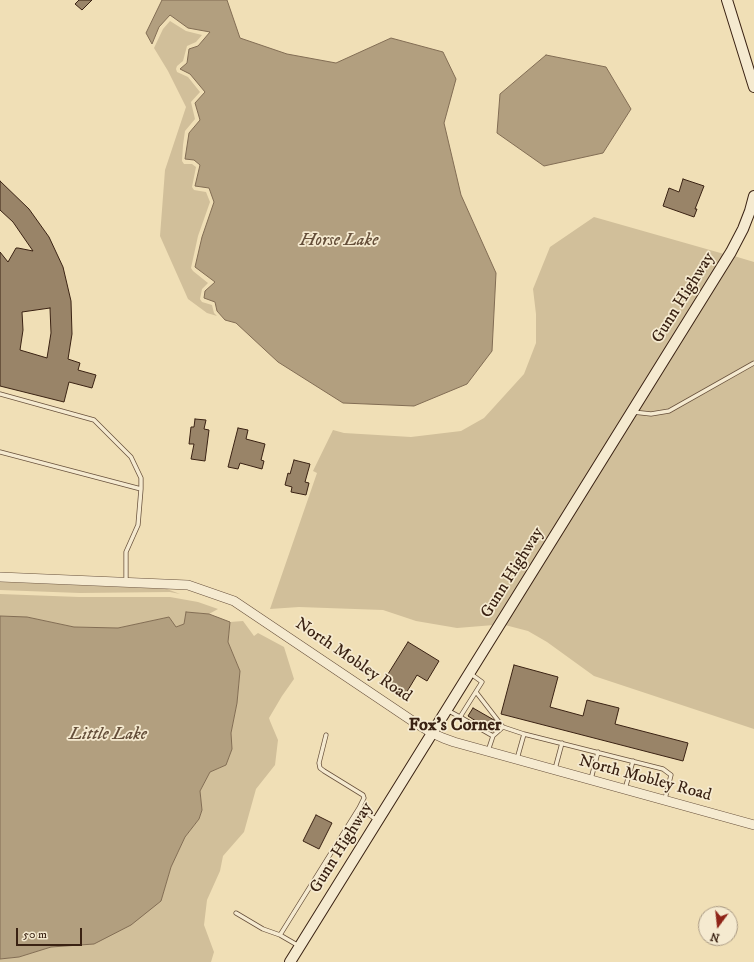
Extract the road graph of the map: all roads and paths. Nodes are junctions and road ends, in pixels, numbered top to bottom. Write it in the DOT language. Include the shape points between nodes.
graph roads {
  1 [pos="727,0"];
  2 [pos="754,87"];
  3 [pos="754,196"];
  4 [pos="754,362"];
  5 [pos="0,394"];
  6 [pos="632,412"];
  7 [pos="0,452"];
  8 [pos="141,488"];
  9 [pos="0,577"];
  10 [pos="126,582"];
  11 [pos="469,673"];
  12 [pos="476,692"];
  13 [pos="446,710"];
  14 [pos="460,717"];
  15 [pos="503,728"];
  16 [pos="432,733"];
  17 [pos="524,734"];
  18 [pos="326,735"];
  19 [pos="493,736"];
  20 [pos="562,743"];
  21 [pos="488,752"];
  22 [pos="598,752"];
  23 [pos="517,760"];
  24 [pos="632,761"];
  25 [pos="554,770"];
  26 [pos="591,780"];
  27 [pos="625,790"];
  28 [pos="664,800"];
  29 [pos="359,808"];
  30 [pos="378,820"];
  31 [pos="754,825"];
  32 [pos="236,913"];
  33 [pos="280,935"];
  34 [pos="300,946"];
  35 [pos="290,962"];
  1 -- 2 [label="main road"];
  3 -- 6 [label="main road, Gunn Highway" via="735,245"];
  4 -- 6 [label="lane" via="669,411 651,414"];
  5 -- 8 [label="lane" via="94,420 130,457 141,478"];
  6 -- 11 [label="main road, Gunn Highway"];
  7 -- 8 [label="lane"];
  8 -- 10 [label="lane" via="138,525 126,552"];
  9 -- 10 [label="street, North Mobley Road"];
  10 -- 16 [label="street, North Mobley Road" via="188,585 234,601"];
  11 -- 12 [label="lane" via="482,682"];
  11 -- 13 [label="main road, Gunn Highway"];
  12 -- 14 [label="lane"];
  12 -- 15 [label="lane"];
  13 -- 14 [label="lane"];
  13 -- 16 [label="main road, Gunn Highway"];
  14 -- 19 [label="lane"];
  15 -- 17 [label="lane"];
  15 -- 19 [label="lane"];
  16 -- 21 [label="street, North Mobley Road"];
  16 -- 30 [label="main road, Gunn Highway"];
  17 -- 20 [label="lane"];
  17 -- 23 [label="lane"];
  18 -- 29 [label="lane" via="320,768 363,795"];
  19 -- 21 [label="lane"];
  20 -- 22 [label="lane"];
  20 -- 25 [label="lane"];
  21 -- 23 [label="street, North Mobley Road"];
  22 -- 24 [label="lane"];
  22 -- 26 [label="lane"];
  23 -- 25 [label="street, North Mobley Road"];
  24 -- 27 [label="lane"];
  24 -- 28 [label="lane" via="663,769 670,775"];
  25 -- 26 [label="street, North Mobley Road"];
  26 -- 27 [label="street, North Mobley Road"];
  27 -- 28 [label="street, North Mobley Road"];
  28 -- 31 [label="street, North Mobley Road"];
  29 -- 30 [label="lane"];
  29 -- 33 [label="lane"];
  30 -- 34 [label="main road, Gunn Highway"];
  32 -- 33 [label="lane" via="263,929"];
  33 -- 34 [label="lane"];
  34 -- 35 [label="main road, Gunn Highway"];
}
